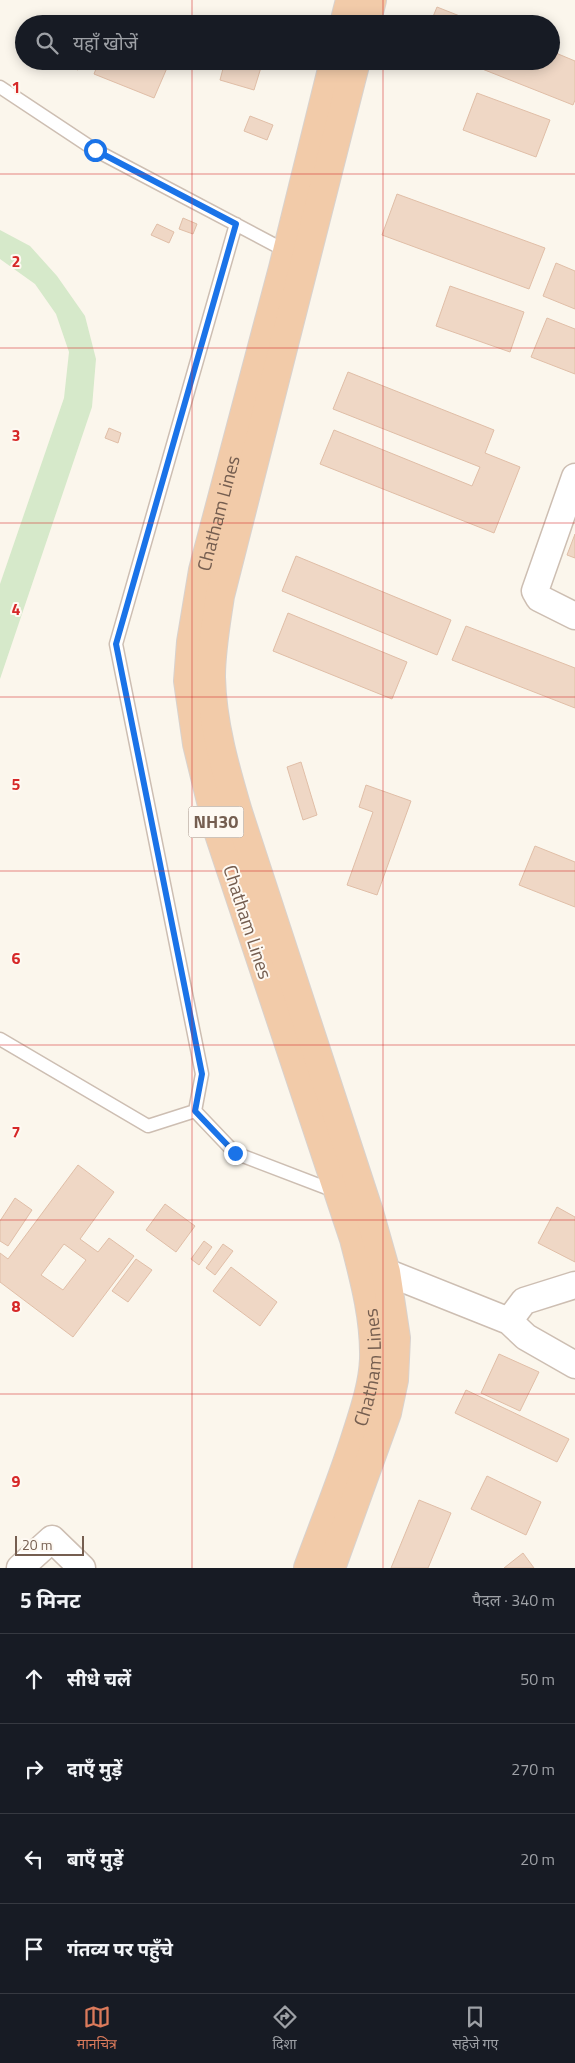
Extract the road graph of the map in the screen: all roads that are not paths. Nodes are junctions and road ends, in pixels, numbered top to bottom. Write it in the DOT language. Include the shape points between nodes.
graph roads {
  1 [pos="350,0"];
  2 [pos="372,0"];
  3 [pos="346,15"];
  4 [pos="368,15"];
  5 [pos="332,70"];
  6 [pos="353,70"];
  7 [pos="0,87"];
  8 [pos="236,224"];
  9 [pos="296,256"];
  10 [pos="575,477"];
  11 [pos="575,616"];
  12 [pos="0,1039"];
  13 [pos="195,1111"];
  14 [pos="339,1193"];
  15 [pos="386,1272"];
  16 [pos="575,1285"];
  17 [pos="509,1321"];
  18 [pos="575,1365"];
  19 [pos="20,1568"];
  20 [pos="82,1568"];
  21 [pos="308,1568"];
  22 [pos="331,1568"];
  1 -- 3 [label="highway"];
  2 -- 4 [label="highway"];
  5 -- 9 [label="highway, Chatham Lines / NH30"];
  6 -- 9 [label="highway, Chatham Lines / NH30"];
  7 -- 8 [label="lane" via="95,150"];
  8 -- 9 [label="lane"];
  8 -- 13 [label="lane" via="116,644 202,1074"];
  9 -- 14 [label="highway, Chatham Lines / NH30" via="203,570 188,681 197,744 219,834"];
  9 -- 15 [label="highway, Chatham Lines / NH30" via="220,596 211,677 220,752"];
  10 -- 11 [label="street" via="535,591 539,598"];
  12 -- 13 [label="lane" via="148,1126"];
  13 -- 14 [label="lane" via="235,1153"];
  14 -- 21 [label="highway, Chatham Lines / NH30" via="367,1288 374,1360 367,1402 350,1456"];
  15 -- 17 [label="street"];
  15 -- 22 [label="highway, Chatham Lines / NH30" via="396,1338 394,1380 387,1413"];
  16 -- 17 [label="street" via="524,1301"];
  17 -- 18 [label="street" via="526,1337"];
  19 -- 20 [label="street" via="52,1539"];
}
